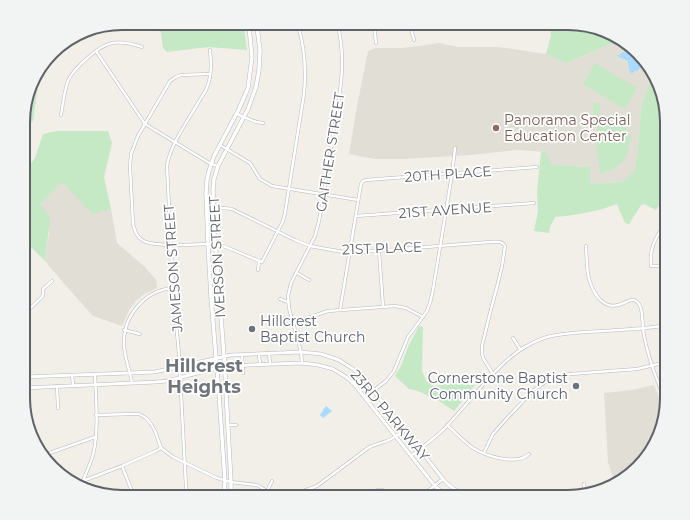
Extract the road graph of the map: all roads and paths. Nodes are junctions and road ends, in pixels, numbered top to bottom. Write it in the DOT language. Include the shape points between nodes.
graph roads {
  1 [pos="250,30"];
  2 [pos="257,30"];
  3 [pos="299,30"];
  4 [pos="339,30"];
  5 [pos="375,30"];
  6 [pos="411,30"];
  7 [pos="414,40"];
  8 [pos="376,43"];
  9 [pos="142,47"];
  10 [pos="210,50"];
  11 [pos="96,51"];
  12 [pos="210,74"];
  13 [pos="237,114"];
  14 [pos="61,115"];
  15 [pos="244,117"];
  16 [pos="263,123"];
  17 [pos="145,124"];
  18 [pos="175,142"];
  19 [pos="220,145"];
  20 [pos="226,148"];
  21 [pos="455,148"];
  22 [pos="211,164"];
  23 [pos="218,166"];
  24 [pos="537,167"];
  25 [pos="452,174"];
  26 [pos="288,189"];
  27 [pos="324,195"];
  28 [pos="358,200"];
  29 [pos="534,203"];
  30 [pos="214,208"];
  31 [pos="207,209"];
  32 [pos="446,210"];
  33 [pos="356,216"];
  34 [pos="660,231"];
  35 [pos="278,232"];
  36 [pos="171,244"];
  37 [pos="208,244"];
  38 [pos="216,244"];
  39 [pos="440,245"];
  40 [pos="310,246"];
  41 [pos="586,246"];
  42 [pos="380,251"];
  43 [pos="349,253"];
  44 [pos="261,261"];
  45 [pos="660,266"];
  46 [pos="258,270"];
  47 [pos="297,273"];
  48 [pos="309,280"];
  49 [pos="52,281"];
  50 [pos="173,288"];
  51 [pos="280,299"];
  52 [pos="288,302"];
  53 [pos="383,306"];
  54 [pos="30,308"];
  55 [pos="340,310"];
  56 [pos="422,317"];
  57 [pos="293,322"];
  58 [pos="660,326"];
  59 [pos="643,329"];
  60 [pos="124,330"];
  61 [pos="140,334"];
  62 [pos="513,338"];
  63 [pos="520,349"];
  64 [pos="302,352"];
  65 [pos="269,353"];
  66 [pos="259,354"];
  67 [pos="242,355"];
  68 [pos="224,356"];
  69 [pos="216,358"];
  70 [pos="302,363"];
  71 [pos="260,364"];
  72 [pos="270,364"];
  73 [pos="660,364"];
  74 [pos="243,365"];
  75 [pos="179,366"];
  76 [pos="652,366"];
  77 [pos="224,367"];
  78 [pos="217,369"];
  79 [pos="131,373"];
  80 [pos="243,373"];
  81 [pos="95,374"];
  82 [pos="493,374"];
  83 [pos="72,375"];
  84 [pos="30,377"];
  85 [pos="179,378"];
  86 [pos="132,383"];
  87 [pos="73,385"];
  88 [pos="96,385"];
  89 [pos="660,385"];
  90 [pos="57,386"];
  91 [pos="30,388"];
  92 [pos="373,390"];
  93 [pos="365,397"];
  94 [pos="58,408"];
  95 [pos="96,415"];
  96 [pos="228,425"];
  97 [pos="236,425"];
  98 [pos="447,425"];
  99 [pos="404,430"];
  100 [pos="396,436"];
  101 [pos="95,437"];
  102 [pos="161,448"];
  103 [pos="420,449"];
  104 [pos="49,453"];
  105 [pos="484,453"];
  106 [pos="529,454"];
  107 [pos="411,456"];
  108 [pos="184,464"];
  109 [pos="122,466"];
  110 [pos="443,479"];
  111 [pos="83,481"];
  112 [pos="224,481"];
  113 [pos="272,481"];
  114 [pos="231,482"];
  115 [pos="584,484"];
  116 [pos="435,486"];
  117 [pos="584,488"];
  118 [pos="132,490"];
  119 [pos="186,490"];
  120 [pos="224,490"];
  121 [pos="231,490"];
  122 [pos="265,490"];
  123 [pos="268,490"];
  124 [pos="306,490"];
  125 [pos="430,490"];
  126 [pos="440,490"];
  127 [pos="455,490"];
  1 -- 13 [label="main road, IVERSON STREET" via="252,57 249,83"];
  2 -- 15 [label="main road, IVERSON STREET" via="260,50 258,80"];
  3 -- 26 [label="street" via="305,86"];
  4 -- 27 [label="street, GAITHER STREET" via="343,60 342,81"];
  5 -- 8 [label="street"];
  6 -- 7 [label="street"];
  9 -- 11 [label="street" via="118,43 107,44"];
  10 -- 12 [label="street, JAMESON STREET"];
  11 -- 14 [label="street" via="70,77"];
  11 -- 17 [label="street"];
  12 -- 17 [label="street" via="184,74 174,78"];
  12 -- 18 [label="street, JAMESON STREET" via="207,88"];
  13 -- 15 [label="street"];
  13 -- 19 [label="main road, IVERSON STREET"];
  15 -- 16 [label="street"];
  15 -- 20 [label="main road, IVERSON STREET"];
  17 -- 18 [label="street"];
  17 -- 36 [label="street" via="131,154 135,231 143,241 152,244"];
  18 -- 22 [label="street"];
  18 -- 36 [label="street, JAMESON STREET" via="167,166"];
  19 -- 20 [label="street"];
  19 -- 22 [label="main road, IVERSON STREET"];
  20 -- 23 [label="main road, IVERSON STREET"];
  20 -- 26 [label="street" via="250,163 265,182 274,187"];
  21 -- 25 [label="street"];
  22 -- 23 [label="street"];
  22 -- 31 [label="main road, IVERSON STREET" via="207,180"];
  23 -- 30 [label="main road, IVERSON STREET" via="214,184"];
  24 -- 25 [label="street, 20TH PLACE"];
  25 -- 28 [label="street, 20TH PLACE" via="366,180 361,184"];
  25 -- 32 [label="street"];
  26 -- 27 [label="street"];
  26 -- 35 [label="street" via="285,213"];
  27 -- 28 [label="street"];
  27 -- 40 [label="street, GAITHER STREET" via="317,229"];
  28 -- 33 [label="street"];
  29 -- 32 [label="street, 21ST AVENUE"];
  30 -- 31 [label="street, 21ST PLACE"];
  30 -- 35 [label="street, 21ST PLACE" via="232,209"];
  30 -- 38 [label="main road, IVERSON STREET"];
  31 -- 37 [label="main road, IVERSON STREET"];
  32 -- 33 [label="street, 21ST AVENUE"];
  32 -- 39 [label="street"];
  33 -- 43 [label="street"];
  34 -- 45 [label="street" via="654,241 650,258 651,266"];
  35 -- 40 [label="street, 21ST PLACE"];
  35 -- 44 [label="street"];
  36 -- 37 [label="street"];
  36 -- 50 [label="street, JAMESON STREET"];
  37 -- 38 [label="street"];
  37 -- 69 [label="main road, IVERSON STREET"];
  38 -- 44 [label="street" via="222,244"];
  38 -- 68 [label="main road, IVERSON STREET"];
  39 -- 42 [label="street, 21ST PLACE"];
  39 -- 56 [label="street" via="430,303"];
  39 -- 82 [label="street, 21ST PLACE" via="499,241 505,245 482,346 483,358"];
  40 -- 43 [label="street, 21ST PLACE"];
  40 -- 47 [label="street, GAITHER STREET"];
  41 -- 59 [label="street" via="588,275 598,299 617,306 629,300 636,300 641,310"];
  42 -- 43 [label="street, 21ST PLACE"];
  42 -- 53 [label="street"];
  43 -- 55 [label="street"];
  44 -- 46 [label="street"];
  47 -- 48 [label="street"];
  47 -- 52 [label="street, GAITHER STREET" via="289,288"];
  49 -- 54 [label="street" via="43,289 42,297"];
  50 -- 60 [label="street" via="158,292 144,300 129,318"];
  50 -- 75 [label="street, JAMESON STREET"];
  51 -- 52 [label="street"];
  52 -- 57 [label="street, GAITHER STREET"];
  53 -- 55 [label="street"];
  53 -- 56 [label="street" via="406,308"];
  55 -- 57 [label="street"];
  56 -- 92 [label="street" via="408,337 391,376"];
  57 -- 64 [label="street, GAITHER STREET"];
  58 -- 59 [label="street"];
  59 -- 63 [label="street" via="555,335"];
  59 -- 76 [label="street"];
  60 -- 61 [label="street"];
  60 -- 79 [label="street" via="124,350"];
  62 -- 63 [label="street"];
  63 -- 82 [label="street"];
  64 -- 65 [label="street, 23RD PARKWAY"];
  64 -- 70 [label="street, GAITHER STREET"];
  64 -- 92 [label="street, 23RD PARKWAY" via="321,354 339,360 356,372"];
  65 -- 66 [label="street, 23RD PARKWAY"];
  65 -- 72 [label="street"];
  66 -- 67 [label="street, 23RD PARKWAY"];
  66 -- 71 [label="street"];
  67 -- 68 [label="street, 23RD PARKWAY"];
  67 -- 74 [label="street"];
  68 -- 69 [label="street, 23RD PARKWAY"];
  68 -- 77 [label="main road, IVERSON STREET"];
  69 -- 75 [label="street, 23RD PARKWAY"];
  69 -- 78 [label="main road, IVERSON STREET"];
  70 -- 72 [label="street, 23RD PARKWAY"];
  70 -- 93 [label="street, 23RD PARKWAY" via="326,366 336,371 350,380"];
  71 -- 72 [label="street, 23RD PARKWAY"];
  71 -- 74 [label="street, 23RD PARKWAY"];
  73 -- 76 [label="street"];
  74 -- 77 [label="street, 23RD PARKWAY"];
  74 -- 80 [label="street"];
  75 -- 79 [label="street, 23RD PARKWAY" via="159,371"];
  75 -- 85 [label="street, JAMESON STREET"];
  76 -- 89 [label="street"];
  76 -- 105 [label="street" via="570,374 548,380 534,390 493,434"];
  77 -- 78 [label="street, 23RD PARKWAY"];
  77 -- 96 [label="main road, IVERSON STREET"];
  78 -- 85 [label="street, 23RD PARKWAY"];
  78 -- 112 [label="main road, IVERSON STREET"];
  79 -- 81 [label="street, 23RD PARKWAY"];
  79 -- 86 [label="street"];
  81 -- 83 [label="street, 23RD PARKWAY"];
  81 -- 88 [label="street"];
  82 -- 98 [label="street"];
  83 -- 84 [label="street, 23RD PARKWAY"];
  83 -- 87 [label="street"];
  85 -- 86 [label="street, 23RD PARKWAY"];
  85 -- 108 [label="street, JAMESON STREET"];
  86 -- 88 [label="street, 23RD PARKWAY"];
  87 -- 88 [label="street, 23RD PARKWAY"];
  87 -- 90 [label="street, 23RD PARKWAY"];
  88 -- 95 [label="street"];
  90 -- 91 [label="street, 23RD PARKWAY"];
  90 -- 94 [label="street"];
  92 -- 93 [label="street"];
  92 -- 99 [label="street, 23RD PARKWAY"];
  93 -- 100 [label="street, 23RD PARKWAY"];
  95 -- 101 [label="street"];
  95 -- 102 [label="street" via="142,415 152,426"];
  96 -- 97 [label="street"];
  96 -- 114 [label="main road, IVERSON STREET"];
  98 -- 103 [label="street"];
  98 -- 105 [label="street" via="473,448"];
  99 -- 100 [label="street"];
  99 -- 103 [label="street, 23RD PARKWAY"];
  100 -- 107 [label="street, 23RD PARKWAY"];
  100 -- 124 [label="street" via="371,446 317,486"];
  101 -- 104 [label="street"];
  101 -- 111 [label="street" via="93,455"];
  102 -- 108 [label="street"];
  102 -- 109 [label="street"];
  103 -- 107 [label="street"];
  103 -- 110 [label="street, 23RD PARKWAY"];
  105 -- 106 [label="street" via="515,460"];
  107 -- 116 [label="street, 23RD PARKWAY"];
  108 -- 112 [label="street"];
  108 -- 119 [label="street, JAMESON STREET"];
  109 -- 111 [label="street"];
  109 -- 118 [label="street"];
  110 -- 116 [label="street"];
  110 -- 127 [label="street, 23RD PARKWAY"];
  112 -- 114 [label="street"];
  112 -- 120 [label="main road, IVERSON STREET"];
  113 -- 123 [label="street"];
  114 -- 121 [label="main road, IVERSON STREET"];
  114 -- 122 [label="street" via="257,486"];
  115 -- 117 [label="street"];
  116 -- 125 [label="street"];
  116 -- 126 [label="street, 23RD PARKWAY"];
}
